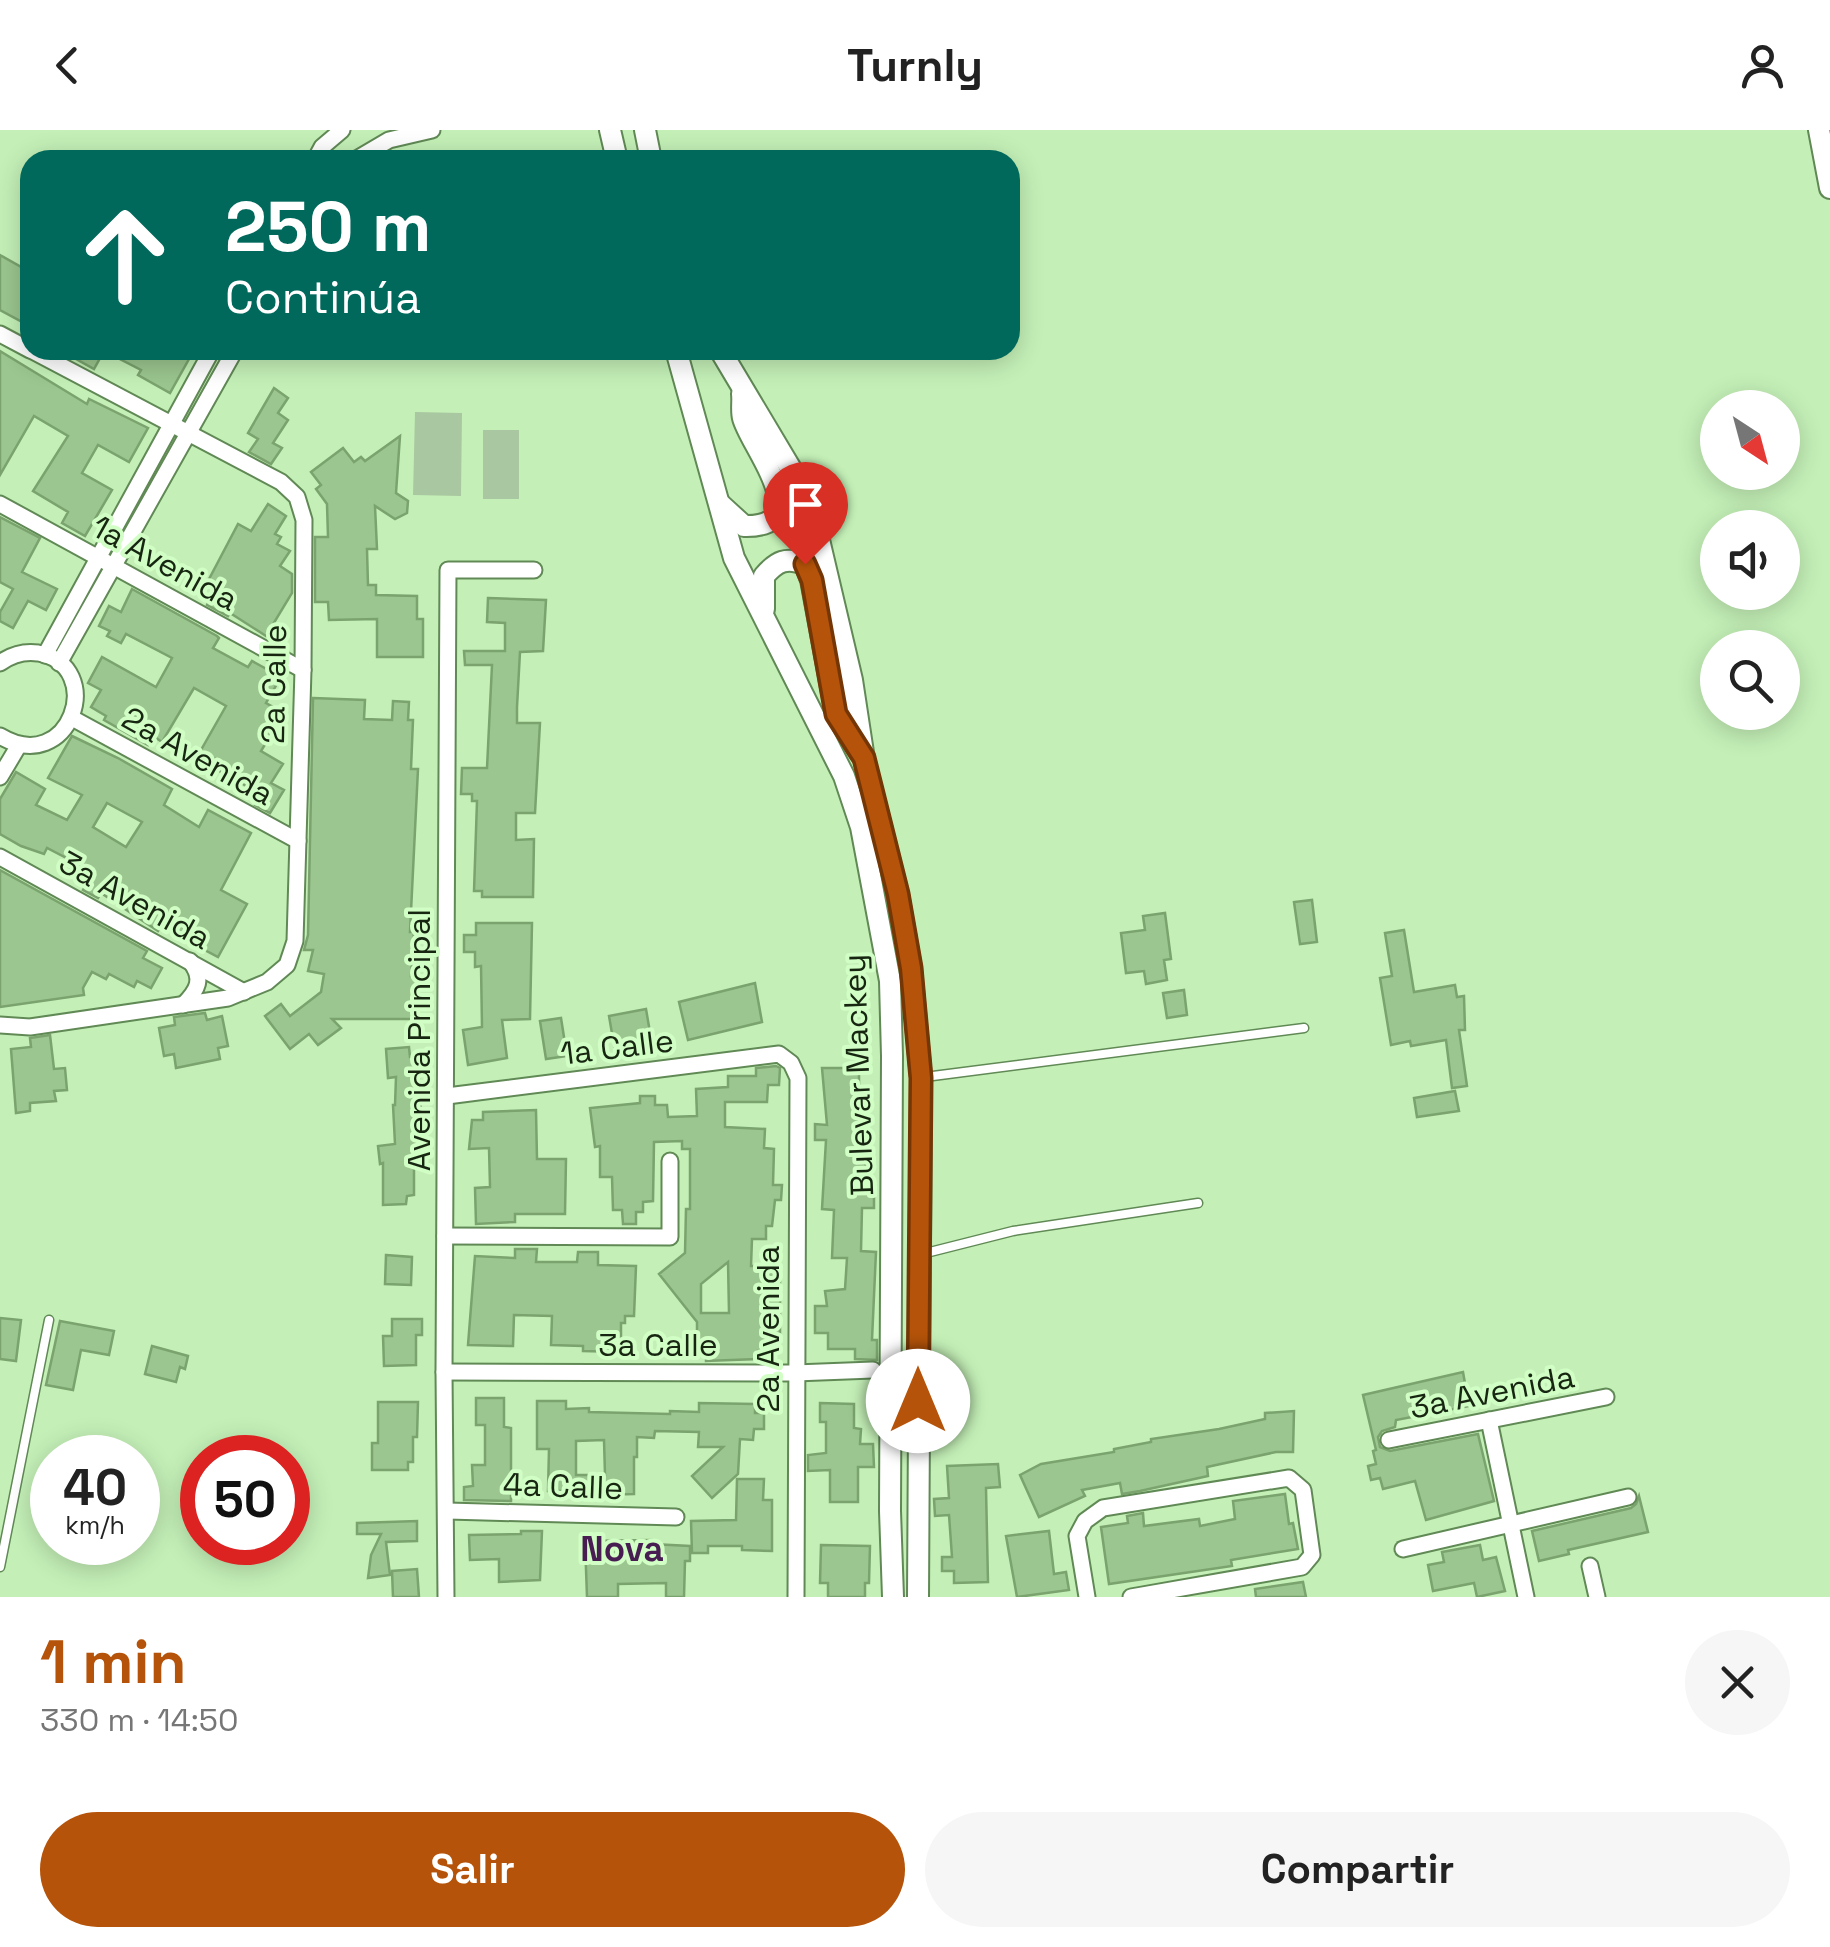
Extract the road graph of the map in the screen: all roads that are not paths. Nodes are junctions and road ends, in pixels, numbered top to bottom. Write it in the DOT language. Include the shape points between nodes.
graph roads {
  1 [pos="342,130"];
  2 [pos="432,130"];
  3 [pos="1819,130"];
  4 [pos="320,150"];
  5 [pos="372,150"];
  6 [pos="1830,188"];
  7 [pos="49,360"];
  8 [pos="208,360"];
  9 [pos="227,360"];
  10 [pos="679,360"];
  11 [pos="725,360"];
  12 [pos="742,391"];
  13 [pos="179,429"];
  14 [pos="0,504"];
  15 [pos="720,504"];
  16 [pos="105,562"];
  17 [pos="534,570"];
  18 [pos="764,613"];
  19 [pos="52,659"];
  20 [pos="0,663"];
  21 [pos="303,670"];
  22 [pos="72,718"];
  23 [pos="0,736"];
  24 [pos="19,745"];
  25 [pos="864,758"];
  26 [pos="0,777"];
  27 [pos="298,842"];
  28 [pos="0,857"];
  29 [pos="190,961"];
  30 [pos="244,992"];
  31 [pos="182,1005"];
  32 [pos="0,1024"];
  33 [pos="1304,1028"];
  34 [pos="792,1063"];
  35 [pos="921,1078"];
  36 [pos="446,1096"];
  37 [pos="670,1161"];
  38 [pos="1198,1203"];
  39 [pos="444,1236"];
  40 [pos="918,1255"];
  41 [pos="49,1320"];
  42 [pos="873,1370"];
  43 [pos="444,1372"];
  44 [pos="795,1374"];
  45 [pos="1606,1397"];
  46 [pos="1489,1420"];
  47 [pos="1388,1440"];
  48 [pos="1628,1497"];
  49 [pos="448,1511"];
  50 [pos="676,1517"];
  51 [pos="1509,1525"];
  52 [pos="1403,1549"];
  53 [pos="1590,1566"];
  54 [pos="0,1567"];
  55 [pos="446,1597"];
  56 [pos="796,1597"];
  57 [pos="893,1597"];
  58 [pos="918,1597"];
  59 [pos="1087,1597"];
  60 [pos="1131,1597"];
  61 [pos="1526,1597"];
  62 [pos="1597,1597"];
  1 -- 4 [label="street"];
  2 -- 5 [label="street"];
  3 -- 6 [label="main road"];
  7 -- 13 [label="street"];
  8 -- 13 [label="street"];
  9 -- 13 [label="street"];
  10 -- 15 [label="main road, Bulevar Mackey"];
  11 -- 12 [label="main road, Bulevar Mackey"];
  12 -- 15 [label="main road" via="743,420 776,482 778,504 761,526 744,526"];
  12 -- 25 [label="main road, Bulevar Mackey" via="794,474 816,527"];
  13 -- 16 [label="street"];
  13 -- 21 [label="street, 2a Calle" via="297,496 304,520"];
  14 -- 16 [label="street, 1a Avenida"];
  15 -- 18 [label="main road, Bulevar Mackey" via="734,558"];
  16 -- 19 [label="street"];
  16 -- 21 [label="street, 1a Avenida"];
  17 -- 36 [label="street, Avenida Principal" via="448,570"];
  18 -- 25 [label="main road" via="764,576 786,560 805,564 836,714"];
  18 -- 57 [label="main road, Bulevar Mackey" via="862,827 890,981"];
  19 -- 20 [label="street" via="18,654"];
  19 -- 22 [label="street" via="75,688"];
  21 -- 27 [label="street, 2a Calle"];
  22 -- 24 [label="street" via="54,739"];
  22 -- 27 [label="street, 2a Avenida"];
  23 -- 24 [label="street"];
  24 -- 26 [label="street"];
  25 -- 35 [label="main road, Bulevar Mackey" via="898,894"];
  27 -- 30 [label="street, 2a Calle" via="287,964"];
  28 -- 29 [label="street, 3a Avenida"];
  29 -- 30 [label="street, 3a Avenida"];
  29 -- 31 [label="street" via="198,988"];
  30 -- 31 [label="street"];
  31 -- 32 [label="street" via="30,1026"];
  33 -- 35 [label="lane"];
  34 -- 36 [label="street, 1a Calle" via="779,1054"];
  34 -- 44 [label="street, 2a Avenida" via="798,1078"];
  35 -- 40 [label="main road, Bulevar Mackey"];
  36 -- 39 [label="street, Avenida Principal"];
  37 -- 39 [label="street" via="670,1236"];
  38 -- 40 [label="lane" via="1013,1232"];
  39 -- 43 [label="street, Avenida Principal"];
  40 -- 58 [label="main road, Bulevar Mackey"];
  41 -- 54 [label="lane"];
  42 -- 44 [label="street, 3a Calle"];
  43 -- 44 [label="street, 3a Calle"];
  43 -- 49 [label="street, Avenida Principal"];
  44 -- 56 [label="street, 2a Avenida"];
  45 -- 46 [label="street, 3a Avenida"];
  46 -- 47 [label="street, 3a Avenida"];
  46 -- 51 [label="street"];
  48 -- 51 [label="street"];
  49 -- 50 [label="street, 4a Calle"];
  49 -- 55 [label="street, Avenida Principal"];
  51 -- 52 [label="street"];
  51 -- 61 [label="street"];
  53 -- 62 [label="street"];
  59 -- 60 [label="street" via="1077,1536 1103,1508 1289,1478 1303,1490 1312,1554 1302,1567"];
}
